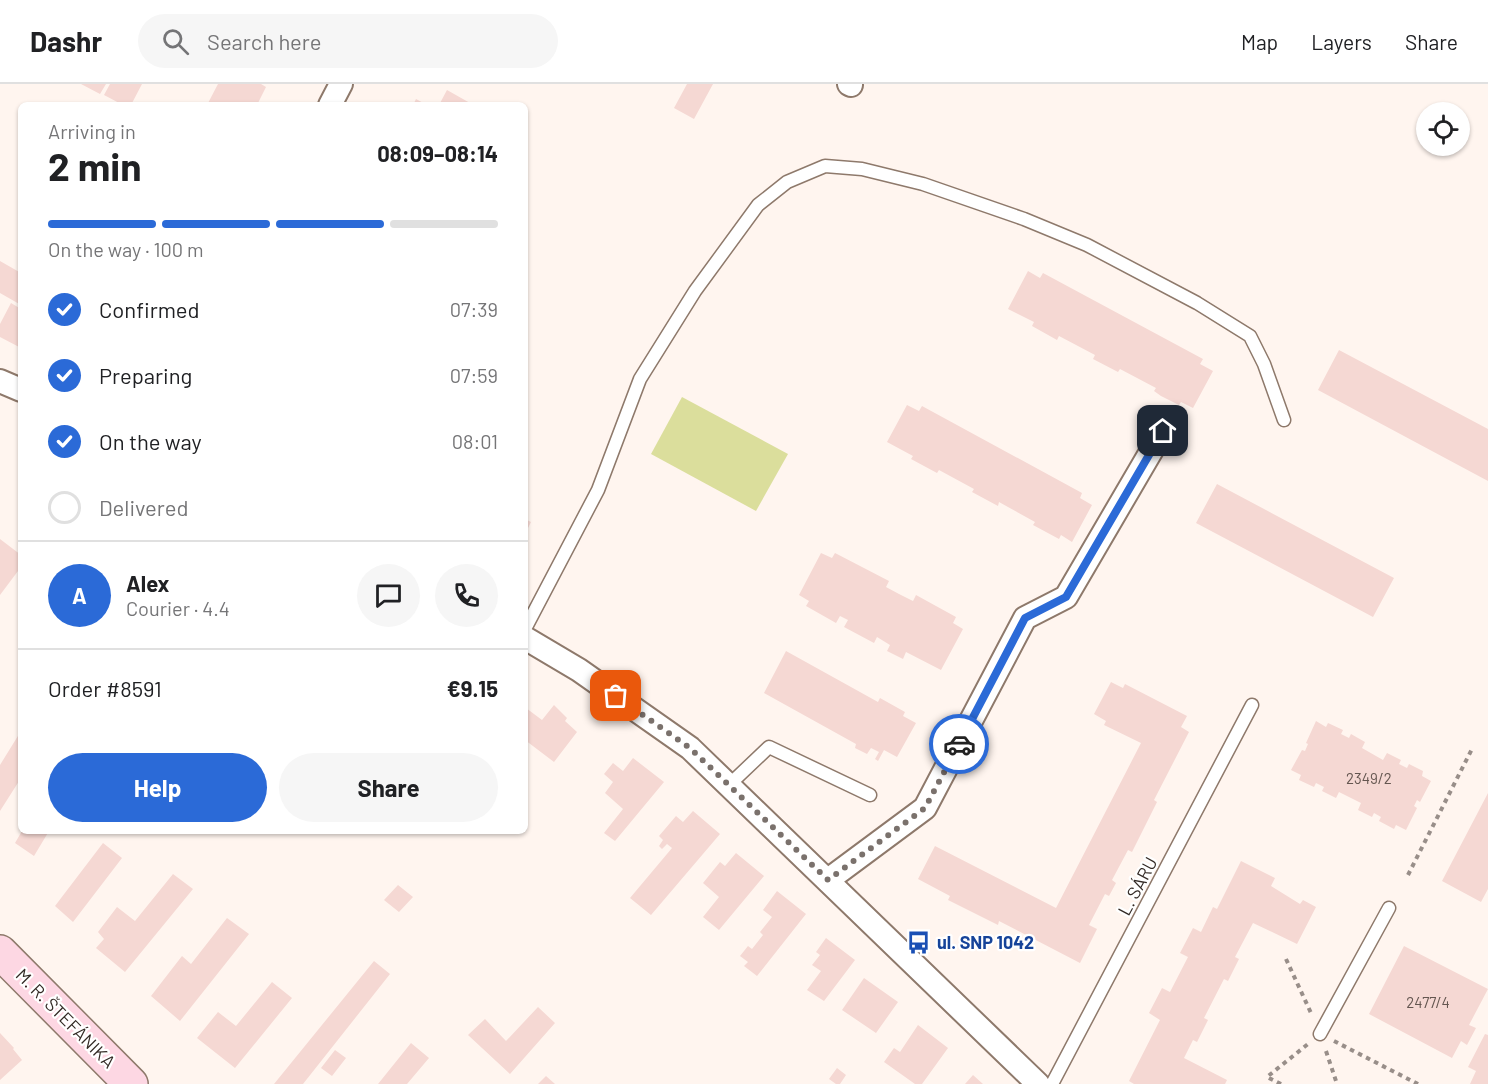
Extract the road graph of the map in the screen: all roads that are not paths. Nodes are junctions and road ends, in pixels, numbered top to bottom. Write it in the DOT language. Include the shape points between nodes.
graph roads {
  1 [pos="0,381"];
  2 [pos="18,389"];
  3 [pos="1284,420"];
  4 [pos="1163,431"];
  5 [pos="528,623"];
  6 [pos="528,640"];
  7 [pos="1252,705"];
  8 [pos="729,785"];
  9 [pos="870,795"];
  10 [pos="828,880"];
  11 [pos="1389,908"];
  12 [pos="0,952"];
  13 [pos="1320,1034"];
  14 [pos="131,1084"];
  15 [pos="1038,1084"];
  16 [pos="1052,1084"];
  1 -- 2 [label="street"];
  3 -- 5 [label="lane" via="1250,336 1197,303 1087,245 1024,219 923,184 862,169 825,166 788,182 758,205 695,291 639,379 597,490"];
  4 -- 10 [label="street" via="1066,597 1025,618 925,808"];
  6 -- 8 [label="street" via="579,670 690,748"];
  7 -- 16 [label="lane, L. SÁRU"];
  8 -- 9 [label="lane" via="769,747"];
  8 -- 10 [label="street"];
  10 -- 15 [label="street"];
  11 -- 13 [label="lane"];
  12 -- 14 [label="street, M. R. ŠTEFÁNIKA"];
}
